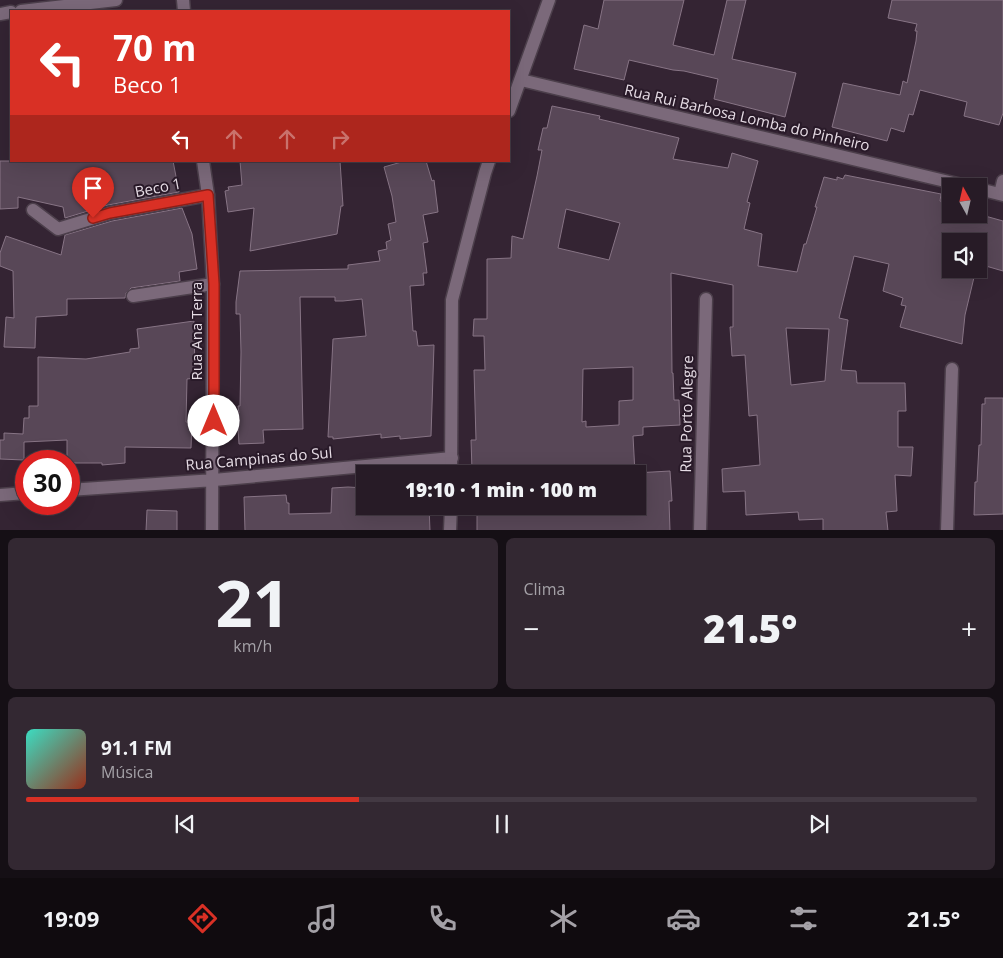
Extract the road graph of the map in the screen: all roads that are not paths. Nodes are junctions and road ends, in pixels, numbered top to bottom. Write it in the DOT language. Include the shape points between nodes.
graph roads {
  1 [pos="116,0"];
  2 [pos="549,0"];
  3 [pos="29,10"];
  4 [pos="521,80"];
  5 [pos="510,108"];
  6 [pos="204,162"];
  7 [pos="489,162"];
  8 [pos="942,180"];
  9 [pos="1003,181"];
  10 [pos="988,191"];
  11 [pos="208,195"];
  12 [pos="1001,195"];
  13 [pos="33,210"];
  14 [pos="214,284"];
  15 [pos="133,296"];
  16 [pos="706,299"];
  17 [pos="952,368"];
  18 [pos="452,458"];
  19 [pos="452,465"];
  20 [pos="214,480"];
  21 [pos="80,489"];
  22 [pos="15,494"];
  23 [pos="0,495"];
  24 [pos="451,515"];
  25 [pos="212,530"];
  26 [pos="450,530"];
  27 [pos="700,530"];
  28 [pos="947,530"];
  1 -- 3 [label="street"];
  2 -- 4 [label="street"];
  4 -- 5 [label="street"];
  4 -- 8 [label="street, Rua Rui Barbosa Lomba do Pinheiro"];
  6 -- 11 [label="street, Rua Ana Terra"];
  7 -- 18 [label="street" via="452,300"];
  9 -- 12 [label="street"];
  10 -- 12 [label="street"];
  11 -- 13 [label="street, Beco 1" via="110,213 58,229"];
  11 -- 14 [label="street, Rua Ana Terra"];
  14 -- 15 [label="street"];
  14 -- 20 [label="street, Rua Ana Terra"];
  16 -- 27 [label="street, Rua Porto Alegre"];
  17 -- 28 [label="street"];
  18 -- 19 [label="street"];
  18 -- 20 [label="street, Rua Campinas do Sul"];
  20 -- 21 [label="street, Rua Campinas do Sul"];
  20 -- 25 [label="street, Rua Ana Terra"];
  22 -- 23 [label="street"];
  24 -- 26 [label="street"];
}
